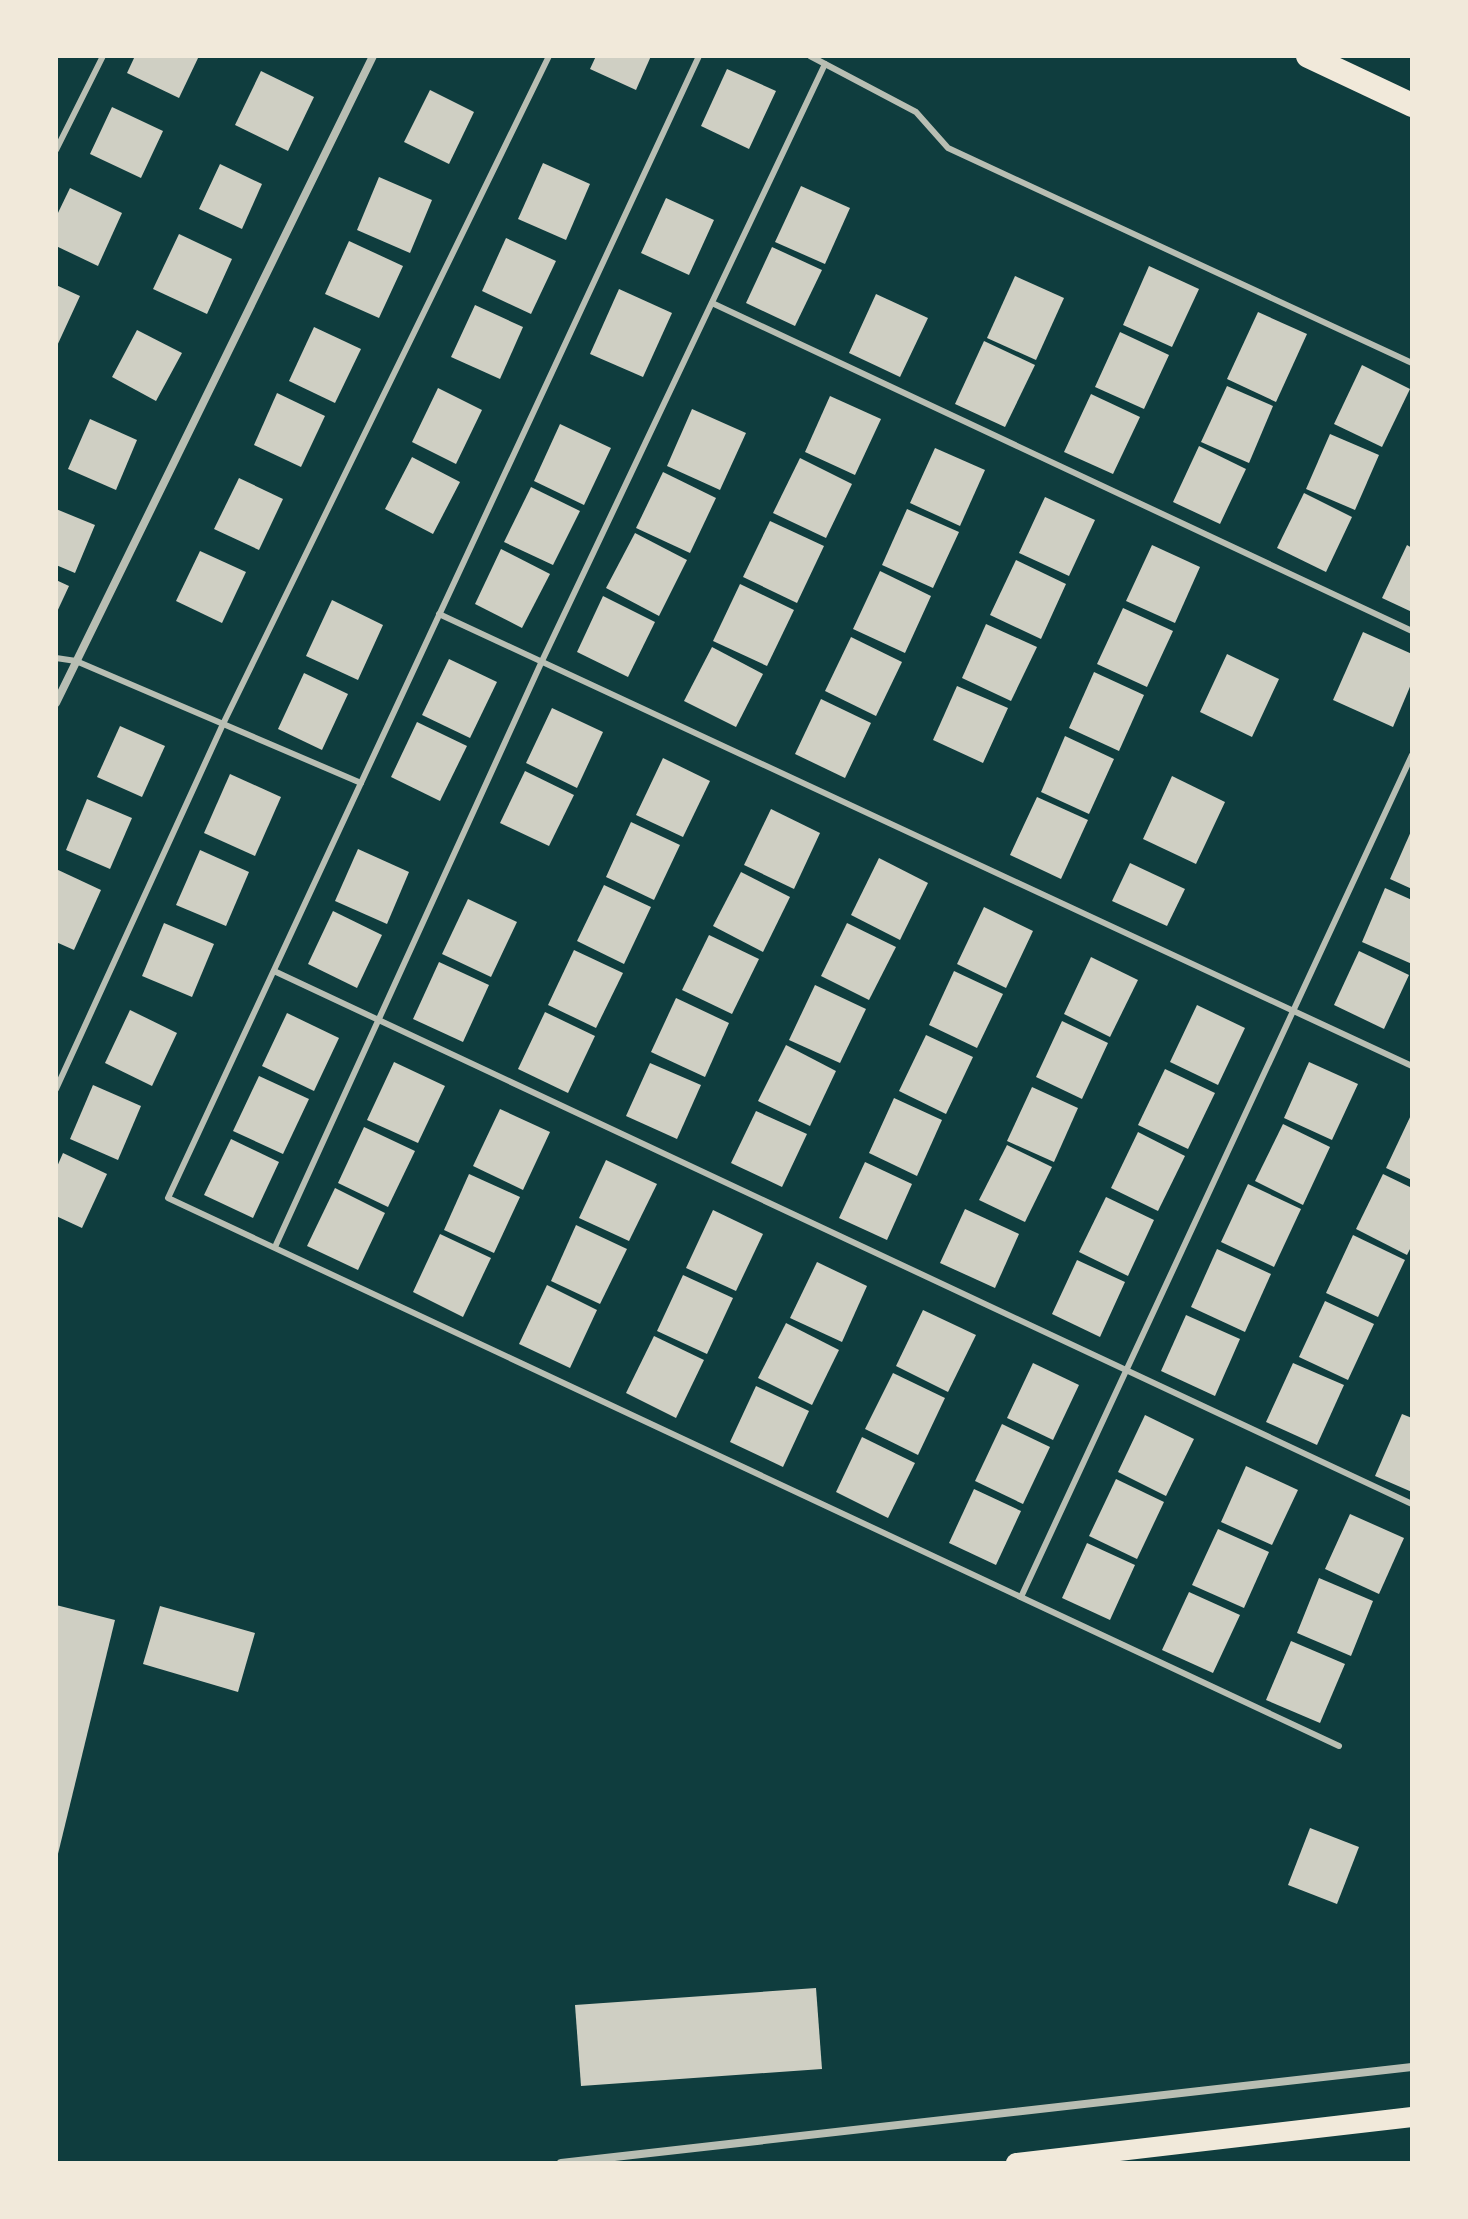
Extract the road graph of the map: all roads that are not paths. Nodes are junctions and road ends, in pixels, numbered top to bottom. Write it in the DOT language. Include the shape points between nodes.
graph roads {
  1 [pos="103,56"];
  2 [pos="373,56"];
  3 [pos="549,56"];
  4 [pos="699,56"];
  5 [pos="810,56"];
  6 [pos="1308,56"];
  7 [pos="825,64"];
  8 [pos="1412,105"];
  9 [pos="56,150"];
  10 [pos="712,303"];
  11 [pos="1412,363"];
  12 [pos="439,614"];
  13 [pos="1412,631"];
  14 [pos="56,658"];
  15 [pos="76,661"];
  16 [pos="542,661"];
  17 [pos="56,703"];
  18 [pos="223,724"];
  19 [pos="1412,755"];
  20 [pos="361,783"];
  21 [pos="274,971"];
  22 [pos="1294,1011"];
  23 [pos="378,1020"];
  24 [pos="1412,1066"];
  25 [pos="56,1089"];
  26 [pos="275,1247"];
  27 [pos="1127,1370"];
  28 [pos="1412,1504"];
  29 [pos="1021,1597"];
  30 [pos="1339,1746"];
  31 [pos="1412,2067"];
  32 [pos="1412,2117"];
  33 [pos="561,2163"];
  34 [pos="1016,2163"];
  1 -- 9 [label="lane"];
  2 -- 15 [label="street"];
  3 -- 18 [label="lane"];
  4 -- 12 [label="lane"];
  5 -- 7 [label="lane"];
  6 -- 8 [label="highway"];
  7 -- 10 [label="lane"];
  7 -- 11 [label="lane" via="916,112 948,148"];
  10 -- 13 [label="lane"];
  10 -- 16 [label="lane"];
  12 -- 16 [label="lane"];
  12 -- 20 [label="lane"];
  14 -- 15 [label="lane"];
  15 -- 17 [label="street"];
  15 -- 18 [label="lane"];
  16 -- 22 [label="lane"];
  16 -- 23 [label="lane"];
  18 -- 20 [label="lane"];
  18 -- 25 [label="lane"];
  19 -- 22 [label="lane"];
  20 -- 21 [label="lane"];
  21 -- 23 [label="lane"];
  21 -- 26 [label="lane" via="168,1198"];
  22 -- 24 [label="lane"];
  22 -- 27 [label="lane"];
  23 -- 26 [label="lane"];
  23 -- 27 [label="lane"];
  26 -- 29 [label="lane"];
  27 -- 28 [label="lane"];
  27 -- 29 [label="lane"];
  29 -- 30 [label="lane"];
  31 -- 33 [label="street"];
  32 -- 34 [label="main road"];
}
